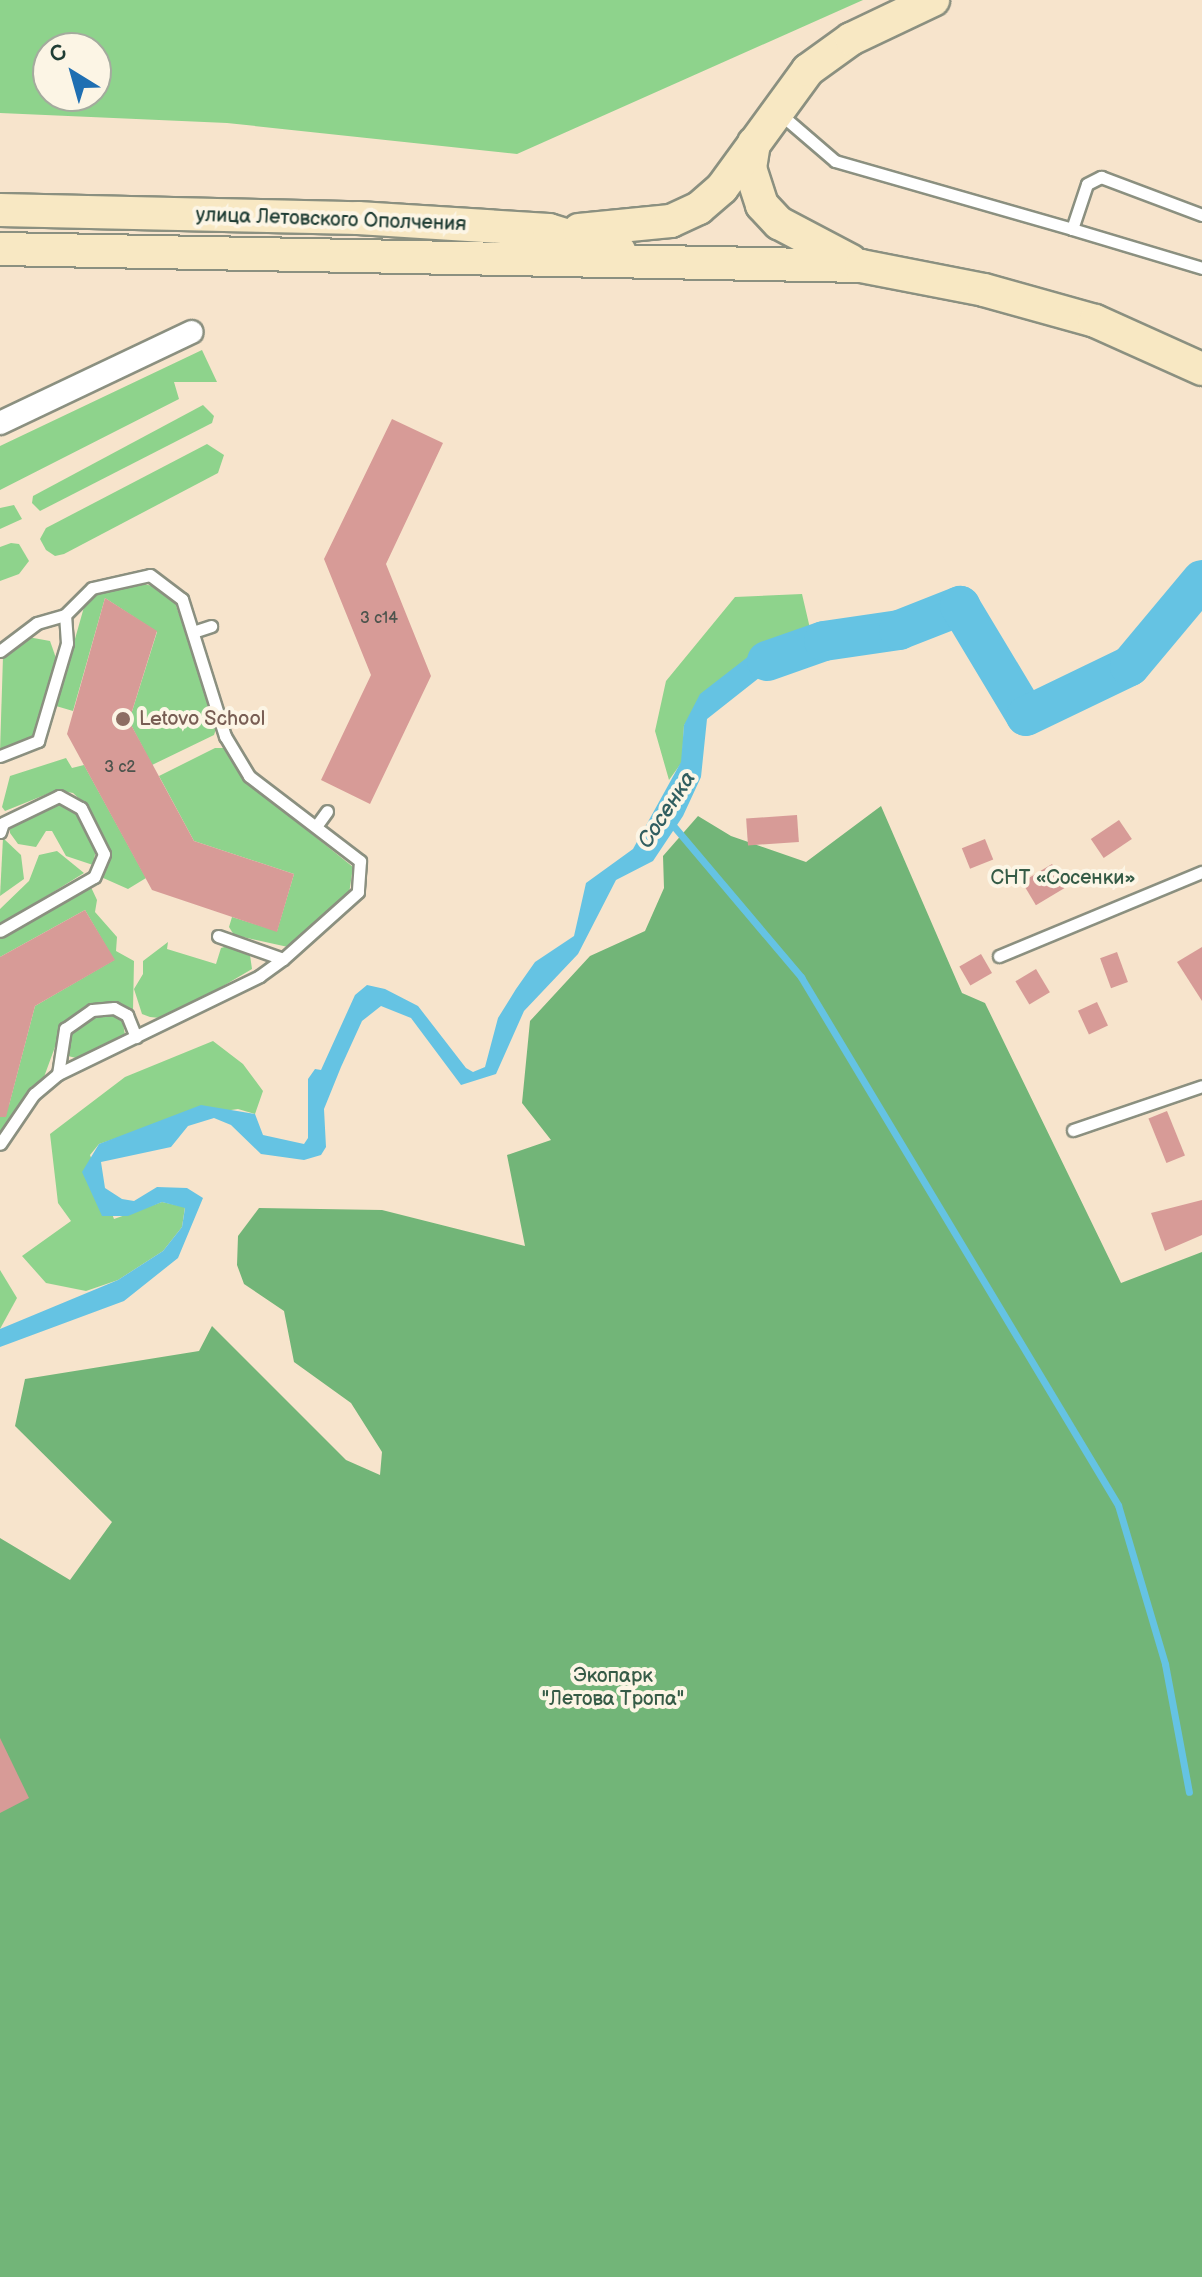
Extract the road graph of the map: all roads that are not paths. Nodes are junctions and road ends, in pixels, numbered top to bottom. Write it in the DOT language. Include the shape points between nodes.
graph roads {
  1 [pos="933,0"];
  2 [pos="775,109"];
  3 [pos="754,143"];
  4 [pos="0,210"];
  5 [pos="1202,215"];
  6 [pos="1072,229"];
  7 [pos="549,230"];
  8 [pos="0,249"];
  9 [pos="658,263"];
  10 [pos="861,266"];
  11 [pos="1202,268"];
  12 [pos="192,332"];
  13 [pos="1202,369"];
  14 [pos="0,423"];
  15 [pos="65,615"];
  16 [pos="211,626"];
  17 [pos="196,631"];
  18 [pos="0,651"];
  19 [pos="0,756"];
  20 [pos="327,811"];
  21 [pos="317,825"];
  22 [pos="0,832"];
  23 [pos="1202,872"];
  24 [pos="0,931"];
  25 [pos="218,936"];
  26 [pos="999,956"];
  27 [pos="283,959"];
  28 [pos="136,1037"];
  29 [pos="58,1074"];
  30 [pos="1202,1086"];
  31 [pos="1073,1130"];
  32 [pos="0,1144"];
  1 -- 2 [label="main road" via="851,39 808,70"];
  2 -- 3 [label="main road"];
  2 -- 6 [label="lane" via="835,161"];
  3 -- 7 [label="main road" via="722,188 699,208 671,221"];
  3 -- 10 [label="main road" via="750,168 762,205 779,223"];
  4 -- 7 [label="main road, улица Летовского Ополчения" via="358,218"];
  5 -- 6 [label="lane" via="1101,177 1087,184"];
  6 -- 11 [label="lane"];
  7 -- 9 [label="main road, улица Летовского Ополчения"];
  8 -- 9 [label="main road, улица Летовского Ополчения"];
  9 -- 10 [label="main road, улица Летовского Ополчения"];
  10 -- 13 [label="main road, улица Летовского Ополчения" via="984,290 1095,321"];
  12 -- 14 [label="street"];
  15 -- 17 [label="lane" via="92,588 150,575 182,599"];
  15 -- 18 [label="lane" via="37,623"];
  15 -- 19 [label="lane" via="67,643 38,741"];
  16 -- 17 [label="lane"];
  17 -- 21 [label="lane" via="225,736 249,776"];
  20 -- 21 [label="lane"];
  21 -- 27 [label="lane" via="360,861 358,892"];
  22 -- 24 [label="lane" via="3,823 59,796 81,808 104,854 94,877"];
  23 -- 26 [label="lane"];
  25 -- 27 [label="lane"];
  27 -- 28 [label="lane"];
  28 -- 29 [label="lane"];
  28 -- 29 [label="lane" via="127,1015 114,1008 92,1010 65,1029"];
  29 -- 32 [label="lane" via="34,1094"];
  30 -- 31 [label="lane"];
}
